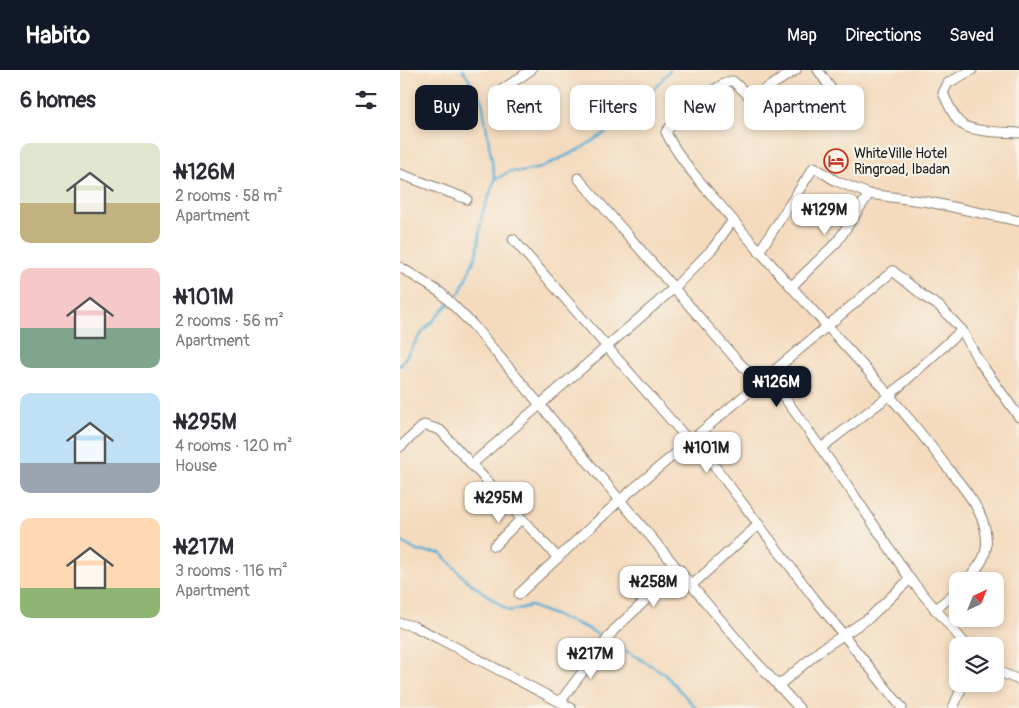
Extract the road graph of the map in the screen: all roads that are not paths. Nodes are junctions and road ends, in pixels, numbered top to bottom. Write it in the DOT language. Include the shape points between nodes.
graph roads {
  1 [pos="531,70"];
  2 [pos="796,70"];
  3 [pos="818,70"];
  4 [pos="972,70"];
  5 [pos="509,85"];
  6 [pos="828,85"];
  7 [pos="1019,134"];
  8 [pos="400,174"];
  9 [pos="578,178"];
  10 [pos="869,194"];
  11 [pos="467,199"];
  12 [pos="733,220"];
  13 [pos="1019,221"];
  14 [pos="513,239"];
  15 [pos="759,252"];
  16 [pos="400,268"];
  17 [pos="792,286"];
  18 [pos="674,288"];
  19 [pos="826,327"];
  20 [pos="962,330"];
  21 [pos="607,346"];
  22 [pos="759,383"];
  23 [pos="890,395"];
  24 [pos="539,404"];
  25 [pos="1019,418"];
  26 [pos="690,442"];
  27 [pos="400,448"];
  28 [pos="821,448"];
  29 [pos="471,465"];
  30 [pos="620,500"];
  31 [pos="520,520"];
  32 [pos="759,524"];
  33 [pos="494,546"];
  34 [pos="558,558"];
  35 [pos="679,569"];
  36 [pos="973,572"];
  37 [pos="910,579"];
  38 [pos="692,585"];
  39 [pos="519,594"];
  40 [pos="949,598"];
  41 [pos="935,610"];
  42 [pos="400,623"];
  43 [pos="844,634"];
  44 [pos="959,637"];
  45 [pos="1004,674"];
  46 [pos="1019,680"];
  47 [pos="778,686"];
  48 [pos="960,692"];
  49 [pos="560,702"];
  50 [pos="571,708"];
  51 [pos="799,708"];
  52 [pos="902,708"];
  53 [pos="953,708"];
  1 -- 5 [label="street"];
  2 -- 12 [label="street" via="752,98 737,83 728,81 666,132 700,181"];
  3 -- 6 [label="street"];
  4 -- 7 [label="street" via="948,83 942,94 959,123 977,130"];
  8 -- 11 [label="street"];
  9 -- 18 [label="street"];
  10 -- 13 [label="street" via="929,202"];
  10 -- 15 [label="street" via="836,181 814,167"];
  10 -- 17 [label="street" via="837,242"];
  12 -- 15 [label="street"];
  12 -- 18 [label="street" via="713,248"];
  14 -- 21 [label="street"];
  15 -- 17 [label="street"];
  16 -- 24 [label="street" via="440,293 473,325"];
  17 -- 19 [label="street"];
  18 -- 21 [label="street"];
  18 -- 22 [label="street"];
  19 -- 20 [label="street" via="893,271 939,306"];
  19 -- 22 [label="street"];
  19 -- 23 [label="street" via="837,335"];
  20 -- 23 [label="street"];
  20 -- 25 [label="street" via="977,358"];
  21 -- 24 [label="street"];
  21 -- 26 [label="street"];
  22 -- 26 [label="street"];
  22 -- 28 [label="street" via="774,387 784,397"];
  23 -- 28 [label="street"];
  23 -- 36 [label="street" via="964,490 983,522 985,557"];
  24 -- 29 [label="street"];
  24 -- 30 [label="street"];
  26 -- 30 [label="street"];
  26 -- 32 [label="street" via="707,456"];
  27 -- 29 [label="street" via="428,424 440,430"];
  28 -- 37 [label="street"];
  29 -- 31 [label="street"];
  30 -- 34 [label="street"];
  30 -- 35 [label="street"];
  31 -- 33 [label="street"];
  31 -- 34 [label="street"];
  32 -- 38 [label="street"];
  32 -- 43 [label="street"];
  34 -- 39 [label="street"];
  35 -- 38 [label="street"];
  35 -- 49 [label="street" via="614,630"];
  37 -- 41 [label="street"];
  37 -- 43 [label="street" via="869,618"];
  38 -- 47 [label="street"];
  40 -- 41 [label="street"];
  41 -- 44 [label="street"];
  42 -- 49 [label="street" via="438,638"];
  43 -- 47 [label="street"];
  43 -- 52 [label="street"];
  45 -- 46 [label="street"];
  47 -- 51 [label="street"];
  48 -- 53 [label="street"];
  49 -- 50 [label="street"];
}
